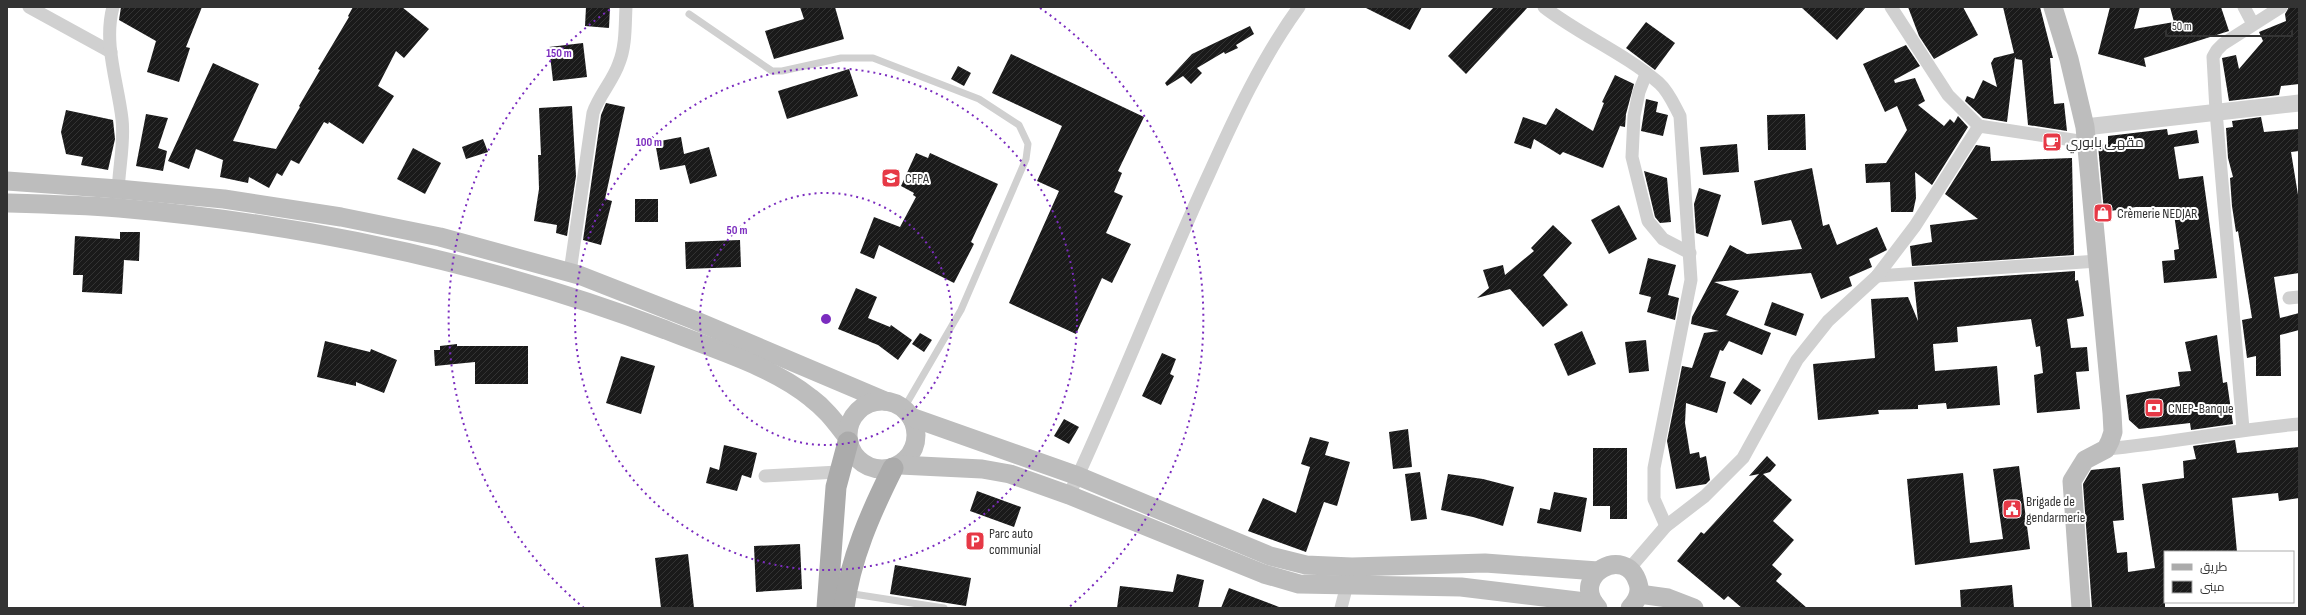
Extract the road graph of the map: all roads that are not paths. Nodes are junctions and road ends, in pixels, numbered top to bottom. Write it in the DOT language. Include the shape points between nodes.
graph roads {
  1 [pos="29,7"];
  2 [pos="113,7"];
  3 [pos="626,7"];
  4 [pos="1299,7"];
  5 [pos="1544,7"];
  6 [pos="1890,7"];
  7 [pos="2053,7"];
  8 [pos="2281,7"];
  9 [pos="2247,9"];
  10 [pos="689,14"];
  11 [pos="2253,24"];
  12 [pos="111,52"];
  13 [pos="1646,74"];
  14 [pos="2299,103"];
  15 [pos="2216,111"];
  16 [pos="1980,126"];
  17 [pos="2085,134"];
  18 [pos="7,181"];
  19 [pos="118,188"];
  20 [pos="7,203"];
  21 [pos="117,208"];
  22 [pos="1690,254"];
  23 [pos="2098,261"];
  24 [pos="570,272"];
  25 [pos="1877,276"];
  26 [pos="885,401"];
  27 [pos="907,412"];
  28 [pos="2299,424"];
  29 [pos="2243,430"];
  30 [pos="848,440"];
  31 [pos="2106,448"];
  32 [pos="897,466"];
  33 [pos="838,472"];
  34 [pos="765,476"];
  35 [pos="1078,476"];
  36 [pos="1069,495"];
  37 [pos="1666,526"];
  38 [pos="1352,567"];
  39 [pos="1629,569"];
  40 [pos="1598,571"];
  41 [pos="1347,587"];
  42 [pos="837,597"];
  43 [pos="1634,601"];
  44 [pos="1596,606"];
  45 [pos="1689,607"];
  46 [pos="944,608"];
  47 [pos="1341,608"];
  48 [pos="2081,608"];
  1 -- 12 [label="street"];
  2 -- 12 [label="street" via="110,27"];
  3 -- 24 [label="street" via="619,64 593,113"];
  4 -- 35 [label="street" via="1246,94 1193,209"];
  5 -- 13 [label="street" via="1562,22"];
  6 -- 16 [label="street" via="1948,95"];
  7 -- 17 [label="main road" via="2069,59"];
  8 -- 11 [label="street"];
  9 -- 11 [label="street"];
  10 -- 27 [label="lane" via="772,70 782,71 841,58 873,58 979,99 1019,125 1028,144 1026,159 961,310"];
  11 -- 15 [label="street" via="2223,44 2213,57"];
  12 -- 19 [label="street" via="123,121"];
  13 -- 22 [label="street" via="1659,83 1671,98 1680,116"];
  13 -- 22 [label="street" via="1634,116 1632,157 1648,221 1663,239"];
  14 -- 15 [label="street"];
  15 -- 17 [label="street"];
  15 -- 29 [label="street"];
  16 -- 17 [label="street"];
  16 -- 25 [label="street" via="1915,226"];
  17 -- 23 [label="main road"];
  18 -- 19 [label="main road"];
  19 -- 21 [label="street"];
  19 -- 24 [label="main road" via="224,199 341,217 440,237"];
  20 -- 21 [label="main road"];
  21 -- 30 [label="main road" via="312,232 403,250 516,279 602,306 728,354 785,380 826,410"];
  22 -- 37 [label="street" via="1692,280 1654,468 1654,499"];
  23 -- 25 [label="street"];
  23 -- 31 [label="main road" via="2113,420 2113,432"];
  24 -- 26 [label="main road" via="694,320"];
  25 -- 37 [label="street" via="1828,321 1797,360 1743,458 1705,496"];
  26 -- 27 [label="main road"];
  26 -- 30 [label="main road" via="872,402 861,408 850,421"];
  27 -- 32 [label="main road" via="916,434 916,443 907,459"];
  27 -- 35 [label="main road"];
  28 -- 29 [label="street"];
  29 -- 31 [label="street" via="2145,445"];
  30 -- 32 [label="main road" via="853,454 861,463 877,470"];
  30 -- 33 [label="main road"];
  31 -- 48 [label="main road" via="2085,460 2072,481"];
  32 -- 36 [label="main road" via="996,471"];
  32 -- 42 [label="main road" via="870,518"];
  33 -- 34 [label="street"];
  33 -- 42 [label="main road"];
  35 -- 36 [label="street"];
  35 -- 38 [label="main road" via="1144,506 1270,556 1306,565"];
  36 -- 41 [label="main road" via="1264,574 1299,584"];
  37 -- 39 [label="street"];
  38 -- 40 [label="main road" via="1485,563"];
  38 -- 41 [label="street"];
  39 -- 40 [label="main road" via="1612,564"];
  39 -- 43 [label="main road" via="1636,577"];
  40 -- 44 [label="main road" via="1590,586 1590,595"];
  41 -- 44 [label="main road" via="1461,587"];
  41 -- 47 [label="street"];
  42 -- 46 [label="lane"];
  43 -- 45 [label="main road" via="1668,598"];
}
